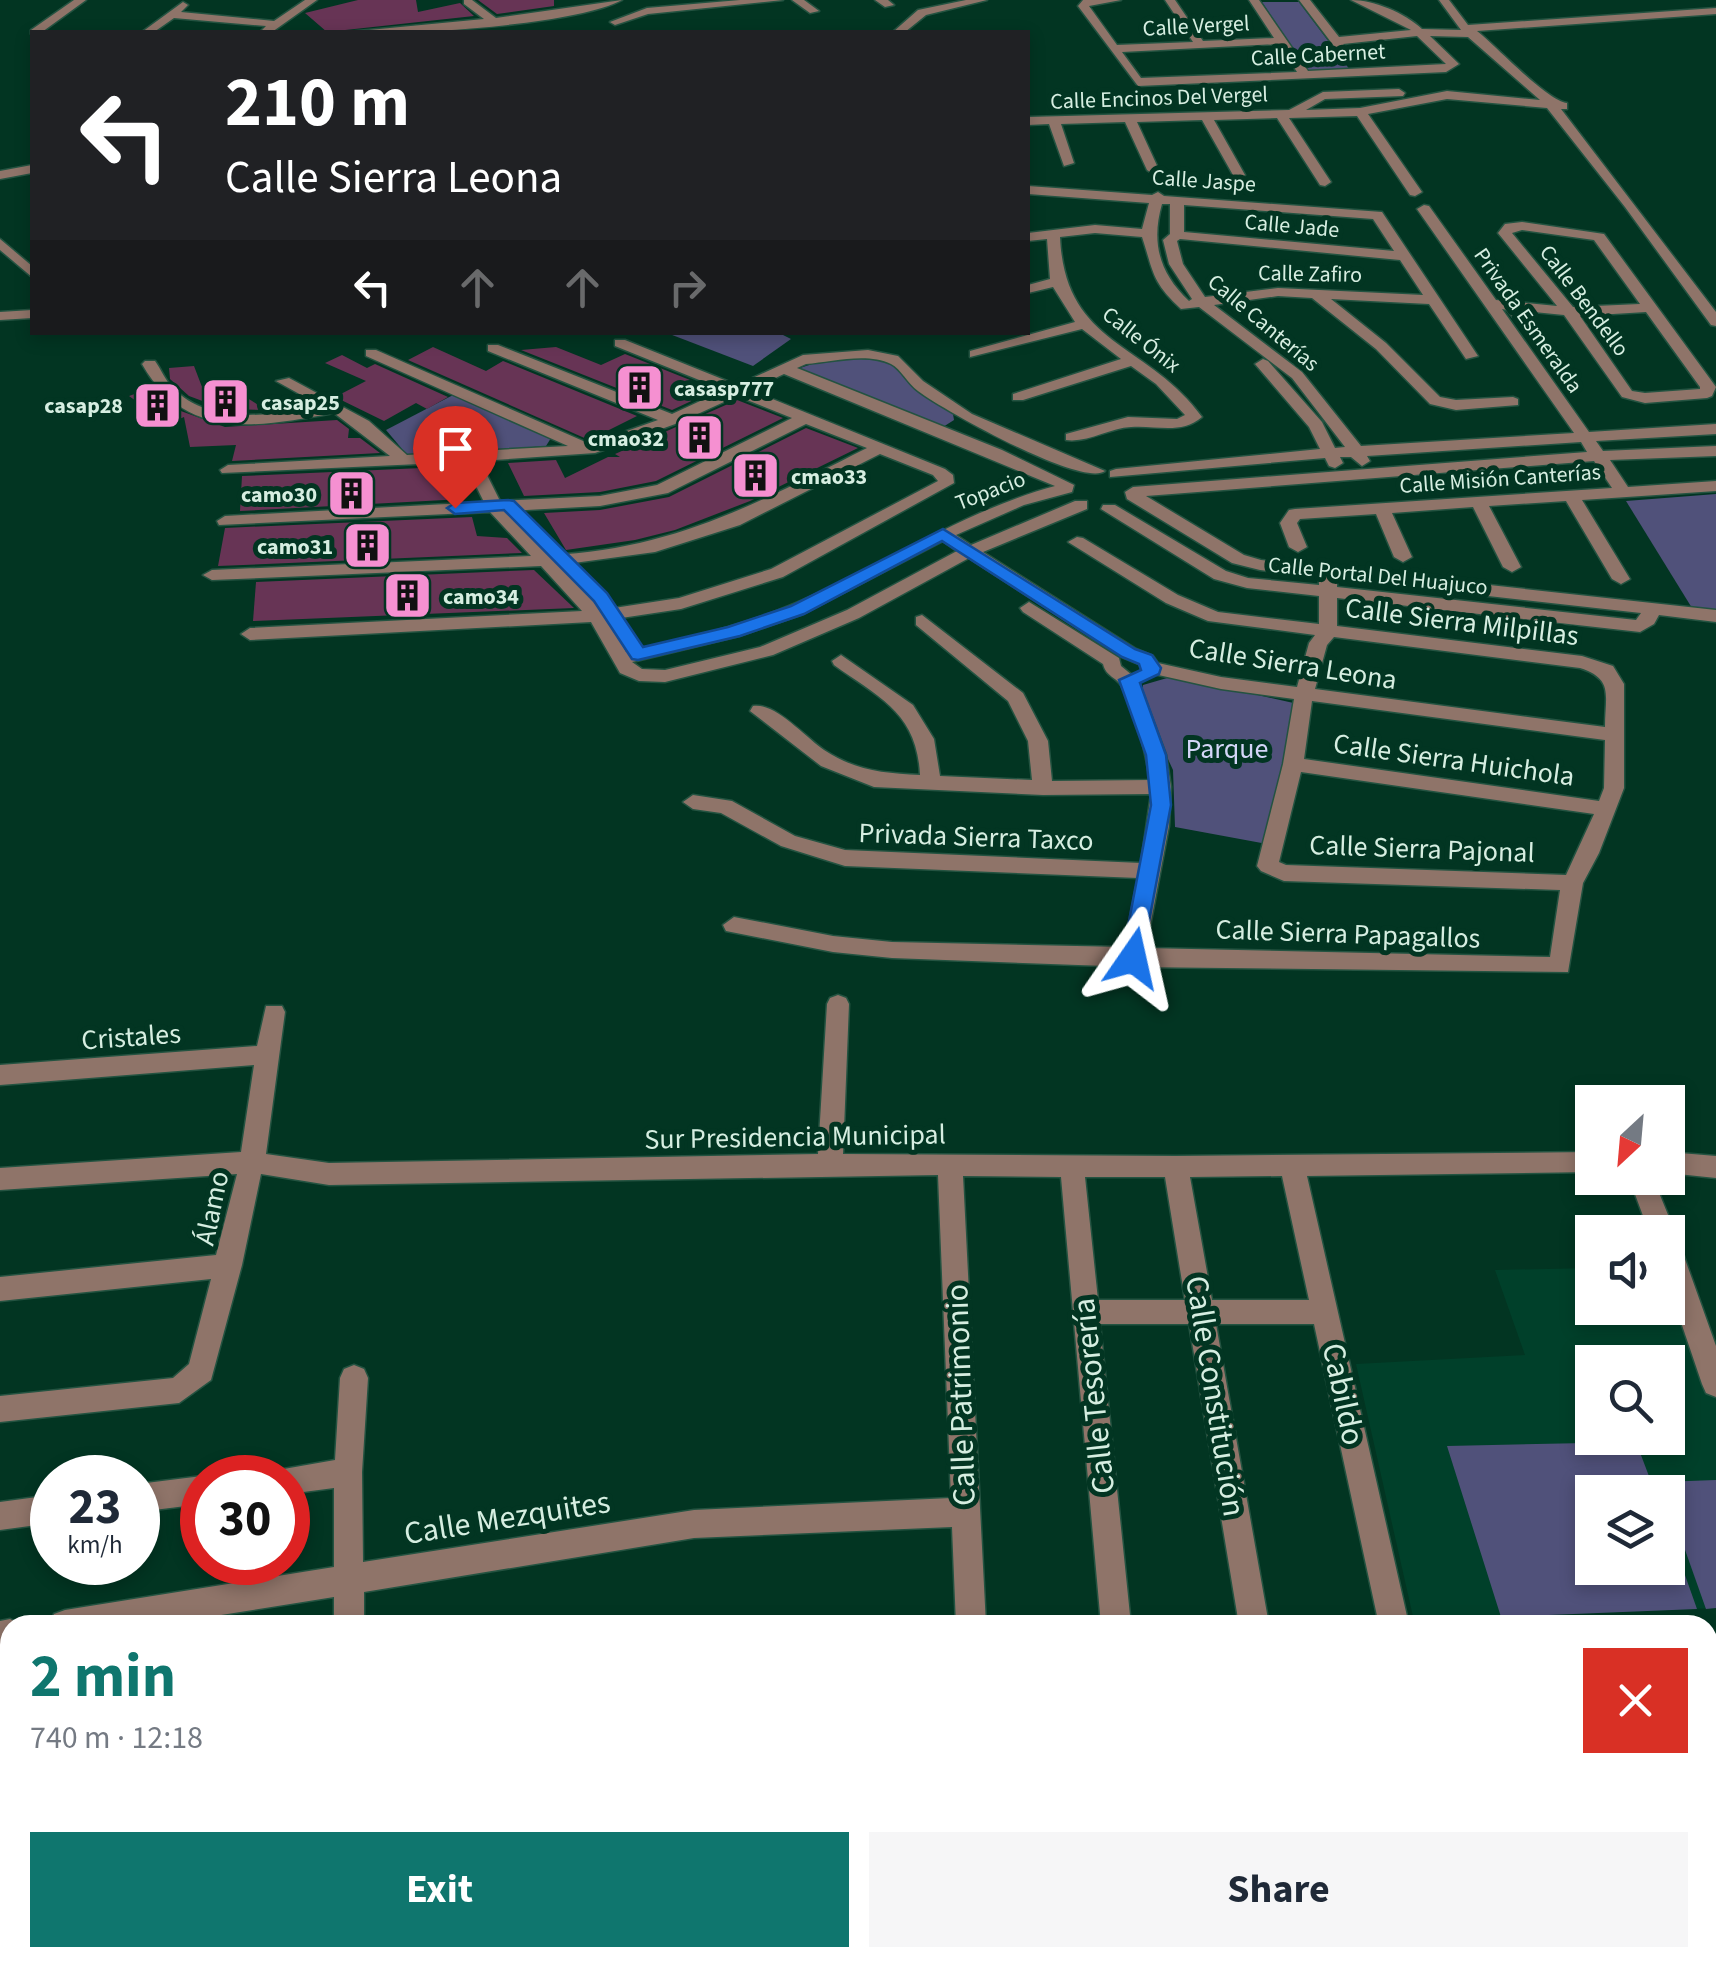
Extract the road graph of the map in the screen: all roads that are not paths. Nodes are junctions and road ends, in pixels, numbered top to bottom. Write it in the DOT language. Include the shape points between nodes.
graph roads {
  1 [pos="81,0"];
  2 [pos="190,0"];
  3 [pos="300,0"];
  4 [pos="312,0"];
  5 [pos="553,0"];
  6 [pos="617,0"];
  7 [pos="778,0"];
  8 [pos="797,0"];
  9 [pos="982,0"];
  10 [pos="1116,0"];
  11 [pos="1170,0"];
  12 [pos="1254,0"];
  13 [pos="1304,0"];
  14 [pos="1356,0"];
  15 [pos="1444,0"];
  16 [pos="1455,0"];
  17 [pos="468,2"];
  18 [pos="1085,2"];
  19 [pos="567,11"];
  20 [pos="814,11"];
  21 [pos="1716,12"];
  22 [pos="170,14"];
  23 [pos="494,21"];
  24 [pos="615,22"];
  25 [pos="268,26"];
  26 [pos="1325,27"];
  27 [pos="1463,28"];
  28 [pos="39,30"];
  29 [pos="150,30"];
  30 [pos="379,30"];
  31 [pos="901,30"];
  32 [pos="1418,30"];
  33 [pos="1336,40"];
  34 [pos="1280,41"];
  35 [pos="1200,44"];
  36 [pos="1114,49"];
  37 [pos="1357,72"];
  38 [pos="1304,74"];
  39 [pos="1409,96"];
  40 [pos="1554,103"];
  41 [pos="1360,112"];
  42 [pos="1286,113"];
  43 [pos="1206,116"];
  44 [pos="1130,119"];
  45 [pos="1054,120"];
  46 [pos="1030,121"];
  47 [pos="1068,164"];
  48 [pos="30,170"];
  49 [pos="1152,170"];
  50 [pos="0,175"];
  51 [pos="1239,175"];
  52 [pos="1324,182"];
  53 [pos="1030,190"];
  54 [pos="1415,192"];
  55 [pos="1158,196"];
  56 [pos="1177,198"];
  57 [pos="1424,209"];
  58 [pos="1053,233"];
  59 [pos="1150,233"];
  60 [pos="1174,235"];
  61 [pos="1030,237"];
  62 [pos="0,242"];
  63 [pos="1404,256"];
  64 [pos="30,271"];
  65 [pos="1058,282"];
  66 [pos="1030,289"];
  67 [pos="1315,293"];
  68 [pos="1435,300"];
  69 [pos="1716,303"];
  70 [pos="1193,304"];
  71 [pos="1491,304"];
  72 [pos="1511,305"];
  73 [pos="1648,308"];
  74 [pos="1573,312"];
  75 [pos="30,314"];
  76 [pos="0,316"];
  77 [pos="1716,322"];
  78 [pos="1086,324"];
  79 [pos="1532,331"];
  80 [pos="620,342"];
  81 [pos="1520,344"];
  82 [pos="492,348"];
  83 [pos="371,353"];
  84 [pos="975,354"];
  85 [pos="1471,356"];
  86 [pos="1134,360"];
  87 [pos="150,364"];
  88 [pos="782,368"];
  89 [pos="284,382"];
  90 [pos="738,388"];
  91 [pos="1018,397"];
  92 [pos="1513,402"];
  93 [pos="336,408"];
  94 [pos="807,417"];
  95 [pos="966,417"];
  96 [pos="672,420"];
  97 [pos="1337,424"];
  98 [pos="1316,425"];
  99 [pos="991,429"];
  100 [pos="1710,429"];
  101 [pos="941,432"];
  102 [pos="1609,436"];
  103 [pos="1072,437"];
  104 [pos="1583,438"];
  105 [pos="974,442"];
  106 [pos="1031,447"];
  107 [pos="880,448"];
  108 [pos="1716,448"];
  109 [pos="589,450"];
  110 [pos="1356,452"];
  111 [pos="1330,453"];
  112 [pos="1623,454"];
  113 [pos="476,456"];
  114 [pos="1596,456"];
  115 [pos="1012,459"];
  116 [pos="403,461"];
  117 [pos="228,470"];
  118 [pos="1096,471"];
  119 [pos="1369,473"];
  120 [pos="1116,474"];
  121 [pos="1341,474"];
  122 [pos="1066,486"];
  123 [pos="1716,486"];
  124 [pos="1649,489"];
  125 [pos="1623,492"];
  126 [pos="1133,493"];
  127 [pos="1571,496"];
  128 [pos="1479,503"];
  129 [pos="1081,505"];
  130 [pos="501,506"];
  131 [pos="1110,509"];
  132 [pos="1382,509"];
  133 [pos="225,521"];
  134 [pos="936,537"];
  135 [pos="1077,542"];
  136 [pos="1298,547"];
  137 [pos="962,554"];
  138 [pos="1402,557"];
  139 [pos="541,560"];
  140 [pos="561,560"];
  141 [pos="1512,567"];
  142 [pos="212,575"];
  143 [pos="1620,580"];
  144 [pos="1305,581"];
  145 [pos="1328,584"];
  146 [pos="606,615"];
  147 [pos="1716,616"];
  148 [pos="922,621"];
  149 [pos="250,634"];
  150 [pos="1318,636"];
  151 [pos="630,657"];
  152 [pos="1120,658"];
  153 [pos="840,660"];
  154 [pos="1152,668"];
  155 [pos="1129,680"];
  156 [pos="1304,694"];
  157 [pos="760,711"];
  158 [pos="1615,736"];
  159 [pos="1293,764"];
  160 [pos="931,784"];
  161 [pos="1160,787"];
  162 [pos="1043,788"];
  163 [pos="693,802"];
  164 [pos="1608,809"];
  165 [pos="1150,871"];
  166 [pos="1572,882"];
  167 [pos="734,925"];
  168 [pos="1133,958"];
  169 [pos="838,1004"];
  170 [pos="274,1012"];
  171 [pos="266,1056"];
  172 [pos="0,1076"];
  173 [pos="252,1162"];
  174 [pos="1575,1162"];
  175 [pos="830,1164"];
  176 [pos="950,1164"];
  177 [pos="1292,1164"];
  178 [pos="1685,1165"];
  179 [pos="1072,1167"];
  180 [pos="1176,1167"];
  181 [pos="1716,1167"];
  182 [pos="0,1179"];
  183 [pos="230,1265"];
  184 [pos="0,1289"];
  185 [pos="1685,1296"];
  186 [pos="1084,1312"];
  187 [pos="1326,1312"];
  188 [pos="1204,1313"];
  189 [pos="354,1378"];
  190 [pos="1716,1384"];
  191 [pos="0,1409"];
  192 [pos="348,1472"];
  193 [pos="310,1477"];
  194 [pos="30,1512"];
  195 [pos="964,1512"];
  196 [pos="0,1516"];
  197 [pos="351,1577"];
  198 [pos="124,1615"];
  199 [pos="349,1615"];
  200 [pos="970,1615"];
  201 [pos="1115,1615"];
  202 [pos="1252,1615"];
  203 [pos="1392,1615"];
  1 -- 28 [label="street"];
  2 -- 22 [label="street"];
  3 -- 25 [label="street"];
  4 -- 25 [label="street"];
  5 -- 19 [label="street"];
  6 -- 19 [label="street"];
  7 -- 24 [label="street" via="646,11"];
  8 -- 20 [label="street"];
  9 -- 31 [label="street" via="922,12"];
  10 -- 18 [label="street"];
  11 -- 35 [label="street"];
  12 -- 34 [label="street"];
  13 -- 26 [label="street"];
  14 -- 32 [label="street"];
  15 -- 27 [label="street"];
  16 -- 27 [label="street"];
  17 -- 23 [label="street"];
  18 -- 36 [label="street"];
  19 -- 23 [label="street"];
  21 -- 27 [label="street"];
  22 -- 25 [label="street"];
  22 -- 29 [label="street"];
  23 -- 30 [label="street"];
  26 -- 32 [label="street"];
  26 -- 33 [label="street"];
  27 -- 32 [label="street"];
  27 -- 40 [label="street"];
  32 -- 33 [label="street"];
  32 -- 37 [label="street, Calle Cabernet" via="1451,66"];
  33 -- 37 [label="street"];
  34 -- 35 [label="street, Calle Vergel"];
  34 -- 38 [label="street"];
  35 -- 36 [label="street, Calle Vergel"];
  36 -- 38 [label="street, Calle Cabernet" via="1138,82"];
  37 -- 38 [label="street, Calle Cabernet"];
  39 -- 40 [label="street, Calle Encinos Del Vergel"];
  39 -- 41 [label="street, Calle Encinos Del Vergel"];
  39 -- 42 [label="street, Calle Encinos Del Vergel" via="1323,96"];
  40 -- 69 [label="street" via="1630,186"];
  40 -- 77 [label="street"];
  41 -- 42 [label="street, Calle Encinos Del Vergel"];
  41 -- 54 [label="street"];
  42 -- 43 [label="street, Calle Encinos Del Vergel"];
  42 -- 52 [label="street"];
  43 -- 44 [label="street, Calle Encinos Del Vergel"];
  43 -- 51 [label="street"];
  44 -- 45 [label="street, Calle Encinos Del Vergel"];
  44 -- 49 [label="street"];
  45 -- 46 [label="street, Calle Encinos Del Vergel"];
  45 -- 47 [label="street"];
  48 -- 50 [label="street"];
  53 -- 55 [label="street, Calle Jaspe"];
  55 -- 56 [label="street, Calle Jaspe"];
  55 -- 59 [label="street, Calle Canterías"];
  56 -- 60 [label="street, Calle Canterías"];
  56 -- 63 [label="street, Calle Jaspe" via="1377,215"];
  57 -- 71 [label="street, Privada Esmeralda"];
  58 -- 59 [label="street, Calle Jade"];
  58 -- 61 [label="street, Calle Jade"];
  58 -- 65 [label="street, Calle Ónix"];
  59 -- 60 [label="street, Calle Jade"];
  59 -- 70 [label="street, Calle Canterías" via="1162,280"];
  60 -- 63 [label="street, Calle Jade"];
  60 -- 70 [label="street, Calle Canterías" via="1178,276"];
  62 -- 64 [label="street"];
  63 -- 68 [label="street"];
  65 -- 66 [label="street"];
  65 -- 78 [label="street, Calle Ónix"];
  67 -- 68 [label="street, Calle Zafiro"];
  67 -- 70 [label="street, Calle Zafiro" via="1261,292"];
  67 -- 92 [label="street" via="1441,403"];
  68 -- 85 [label="street"];
  70 -- 97 [label="street, Calle Canterías" via="1296,374"];
  70 -- 98 [label="street, Calle Canterías" via="1265,365"];
  71 -- 72 [label="street"];
  71 -- 81 [label="street, Privada Esmeralda"];
  72 -- 74 [label="street"];
  72 -- 79 [label="street"];
  73 -- 74 [label="street"];
  73 -- 74 [label="street, Calle Bendello" via="1707,393 1632,396"];
  73 -- 74 [label="street, Calle Bendello" via="1599,237 1506,228"];
  74 -- 79 [label="street"];
  75 -- 76 [label="street"];
  78 -- 84 [label="street"];
  78 -- 86 [label="street, Calle Ónix"];
  79 -- 81 [label="street"];
  80 -- 90 [label="street"];
  81 -- 104 [label="street, Privada Esmeralda"];
  82 -- 96 [label="street"];
  83 -- 109 [label="street"];
  86 -- 91 [label="street"];
  86 -- 103 [label="street, Calle Ónix" via="1176,395 1193,420 1128,422"];
  87 -- 93 [label="street" via="162,390 216,419"];
  88 -- 90 [label="street"];
  88 -- 95 [label="street" via="820,358 884,355"];
  88 -- 101 [label="street"];
  89 -- 93 [label="street"];
  90 -- 94 [label="street"];
  90 -- 96 [label="street"];
  93 -- 116 [label="street" via="373,429"];
  94 -- 107 [label="street"];
  94 -- 130 [label="street" via="662,489 600,501"];
  95 -- 99 [label="street"];
  95 -- 101 [label="street"];
  96 -- 109 [label="street"];
  97 -- 98 [label="street"];
  97 -- 110 [label="street, Calle Canterías"];
  98 -- 111 [label="street, Calle Canterías"];
  99 -- 105 [label="street"];
  99 -- 106 [label="street"];
  100 -- 102 [label="street"];
  100 -- 108 [label="street"];
  101 -- 105 [label="street"];
  102 -- 104 [label="street"];
  102 -- 112 [label="street"];
  104 -- 110 [label="street"];
  104 -- 114 [label="street, Privada Esmeralda"];
  105 -- 115 [label="street"];
  106 -- 115 [label="street"];
  106 -- 118 [label="street"];
  107 -- 140 [label="street" via="697,536"];
  107 -- 146 [label="street" via="947,479 777,572 681,604"];
  108 -- 112 [label="street"];
  109 -- 113 [label="street"];
  110 -- 111 [label="street"];
  110 -- 119 [label="street, Calle Canterías"];
  111 -- 120 [label="street"];
  111 -- 121 [label="street, Calle Canterías"];
  112 -- 114 [label="street"];
  112 -- 124 [label="street"];
  113 -- 116 [label="street"];
  113 -- 130 [label="street"];
  114 -- 119 [label="street"];
  114 -- 125 [label="street, Privada Esmeralda"];
  115 -- 122 [label="street"];
  116 -- 117 [label="street"];
  118 -- 120 [label="street"];
  118 -- 122 [label="street, Topacio" via="1076,474"];
  119 -- 121 [label="street"];
  120 -- 126 [label="street, Calle Portal Del Huajuco"];
  121 -- 126 [label="street"];
  122 -- 129 [label="street"];
  122 -- 134 [label="street, Topacio"];
  123 -- 124 [label="street, Calle Misión Canterías"];
  124 -- 125 [label="street, Calle Misión Canterías"];
  125 -- 127 [label="street, Calle Misión Canterías"];
  126 -- 131 [label="street"];
  126 -- 144 [label="street, Calle Portal Del Huajuco" via="1238,559"];
  127 -- 128 [label="street, Calle Misión Canterías"];
  127 -- 143 [label="street"];
  128 -- 132 [label="street, Calle Misión Canterías"];
  128 -- 141 [label="street"];
  129 -- 131 [label="street"];
  129 -- 137 [label="street, Topacio"];
  130 -- 133 [label="street"];
  130 -- 139 [label="street"];
  130 -- 140 [label="street"];
  131 -- 144 [label="street, Calle Portal Del Huajuco" via="1220,575 1247,583"];
  132 -- 136 [label="street, Calle Misión Canterías" via="1295,514 1288,519"];
  132 -- 138 [label="street"];
  134 -- 137 [label="street"];
  134 -- 151 [label="street, Topacio" via="798,610"];
  135 -- 150 [label="street, Calle Sierra Milpillas" via="1194,610"];
  137 -- 151 [label="street, Topacio" via="810,635 741,659 650,677 630,672"];
  137 -- 152 [label="street"];
  139 -- 140 [label="street"];
  139 -- 142 [label="street"];
  139 -- 146 [label="street"];
  140 -- 146 [label="street"];
  144 -- 145 [label="street, Calle Portal Del Huajuco"];
  144 -- 150 [label="street"];
  145 -- 147 [label="street, Calle Portal Del Huajuco" via="1640,626 1651,610"];
  145 -- 150 [label="street"];
  146 -- 149 [label="street"];
  146 -- 151 [label="street"];
  148 -- 162 [label="street" via="1016,697 1038,741"];
  150 -- 156 [label="street"];
  150 -- 158 [label="street, Calle Sierra Milpillas" via="1582,662 1606,670 1615,684"];
  152 -- 154 [label="street, Calle Sierra Leona" via="1146,660"];
  152 -- 155 [label="street" via="1112,668"];
  153 -- 160 [label="street" via="922,727 931,748"];
  154 -- 155 [label="street" via="1146,677"];
  154 -- 156 [label="street, Calle Sierra Leona"];
  155 -- 161 [label="street" via="1156,755"];
  156 -- 158 [label="street, Calle Sierra Leona"];
  156 -- 159 [label="street"];
  157 -- 160 [label="street" via="852,774"];
  158 -- 164 [label="street"];
  159 -- 164 [label="street, Calle Sierra Huichola"];
  159 -- 166 [label="street, Calle Sierra Pajonal" via="1267,860 1271,869"];
  160 -- 162 [label="street"];
  161 -- 162 [label="street"];
  161 -- 165 [label="street"];
  163 -- 165 [label="street, Privada Sierra Taxco" via="725,806 788,841 845,858"];
  164 -- 166 [label="street"];
  165 -- 168 [label="street"];
  166 -- 168 [label="street, Calle Sierra Papagallos" via="1560,966"];
  167 -- 168 [label="street, Calle Sierra Papagallos" via="864,948"];
  169 -- 175 [label="street"];
  170 -- 171 [label="street, Álamo"];
  171 -- 172 [label="street, Cristales"];
  171 -- 173 [label="street, Álamo"];
  173 -- 175 [label="street, Sur Presidencia Municipal" via="329,1174"];
  173 -- 182 [label="street, Sur Presidencia Municipal"];
  173 -- 183 [label="street, Álamo"];
  174 -- 177 [label="street, Sur Presidencia Municipal"];
  175 -- 176 [label="street, Sur Presidencia Municipal"];
  176 -- 179 [label="street, Sur Presidencia Municipal"];
  176 -- 195 [label="street, Calle Patrimonio"];
  177 -- 180 [label="street, Sur Presidencia Municipal"];
  177 -- 187 [label="street, Cabildo"];
  178 -- 181 [label="street"];
  179 -- 180 [label="street, Sur Presidencia Municipal"];
  179 -- 186 [label="street, Calle Tesorería"];
  180 -- 188 [label="street, Calle Constitución"];
  183 -- 184 [label="street"];
  183 -- 191 [label="street, Álamo" via="201,1371 189,1386"];
  185 -- 190 [label="street"];
  186 -- 188 [label="street"];
  186 -- 201 [label="street, Calle Tesorería"];
  187 -- 188 [label="street"];
  187 -- 203 [label="street, Cabildo"];
  188 -- 202 [label="street, Calle Constitución"];
  189 -- 192 [label="street"];
  192 -- 193 [label="street"];
  192 -- 197 [label="street"];
  194 -- 196 [label="street"];
  195 -- 197 [label="street, Calle Mezquites" via="694,1524"];
  195 -- 200 [label="street, Calle Patrimonio"];
  197 -- 198 [label="street, Calle Mezquites"];
  197 -- 199 [label="street"];
}
